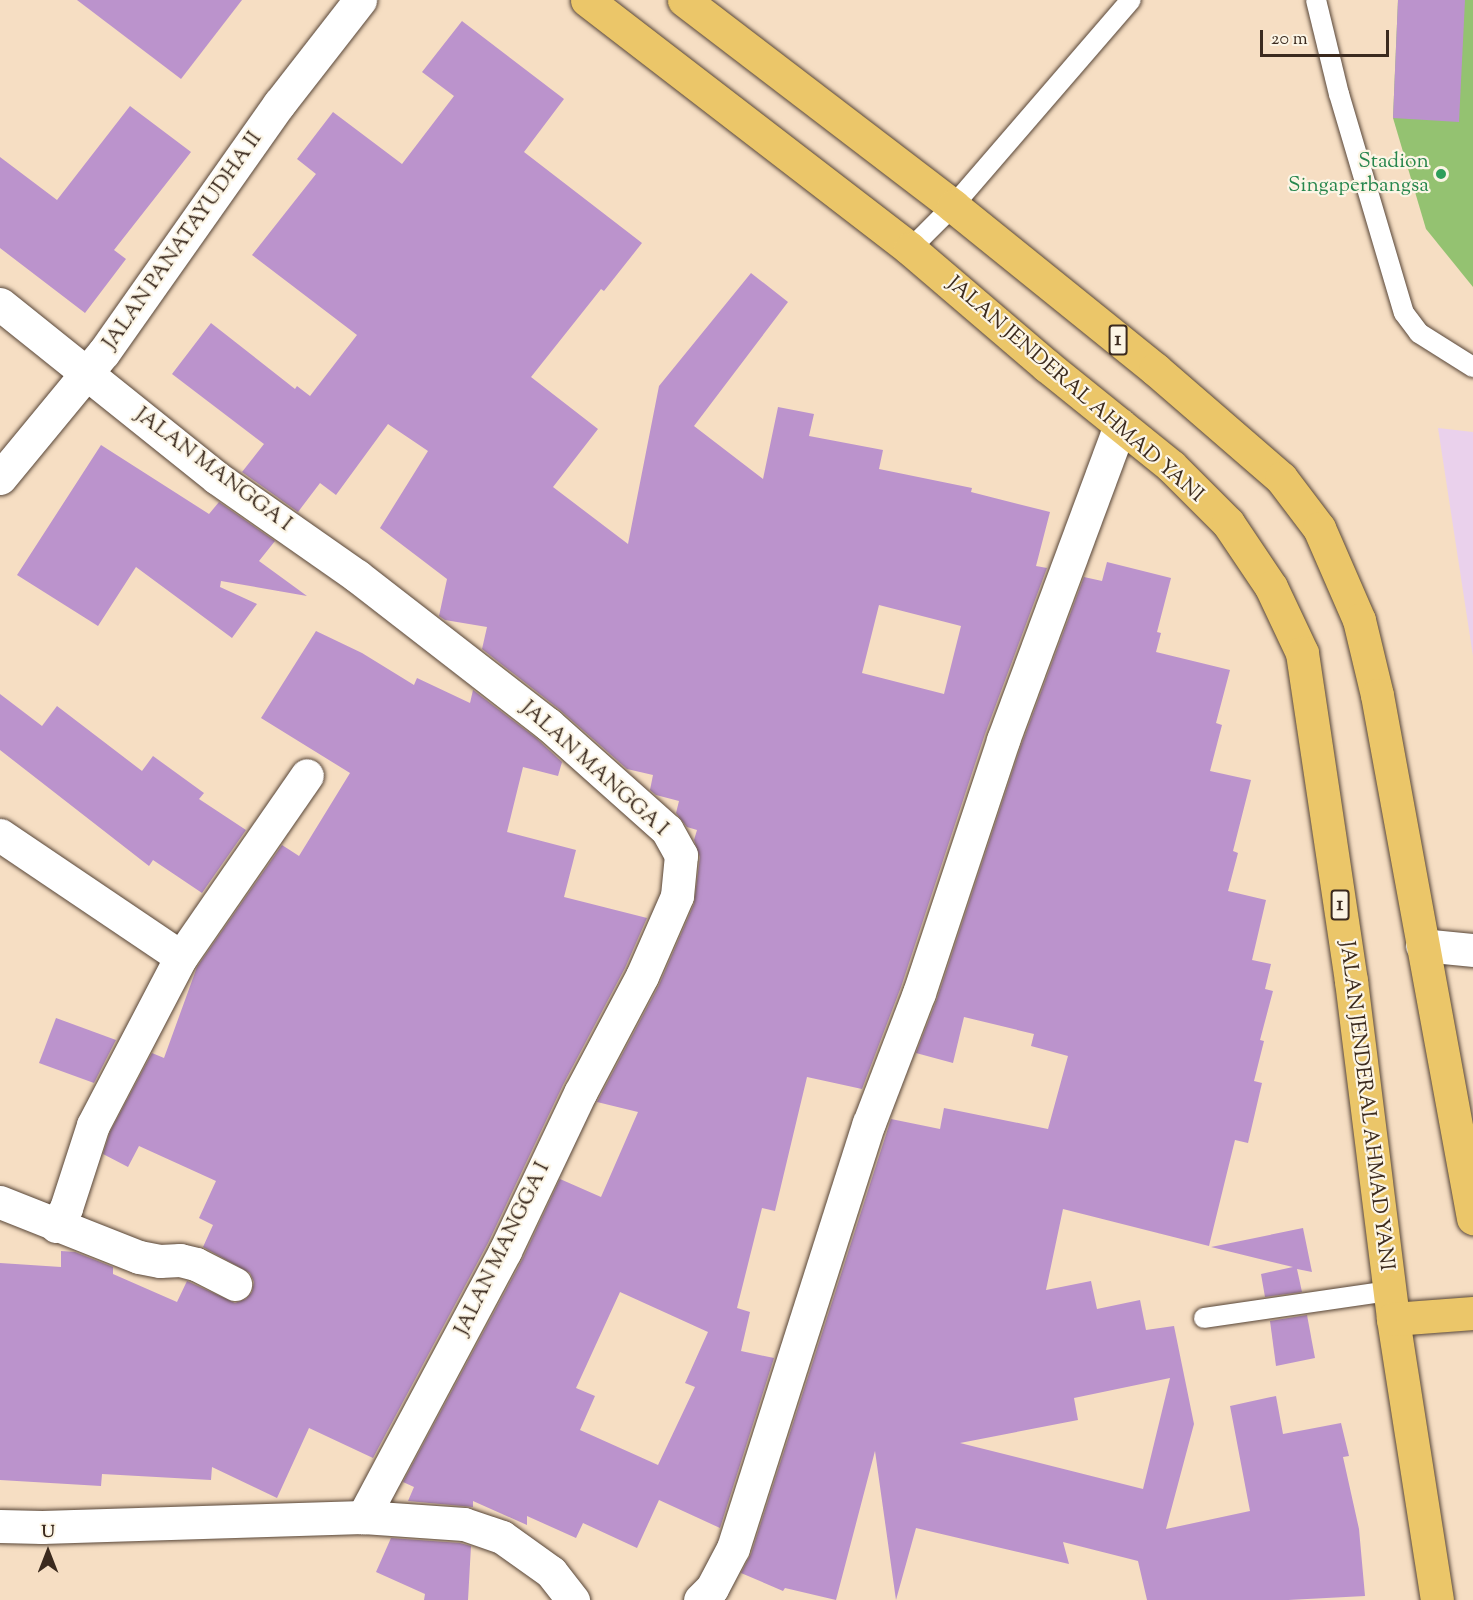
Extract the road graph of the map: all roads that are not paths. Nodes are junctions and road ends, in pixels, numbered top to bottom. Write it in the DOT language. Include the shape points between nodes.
graph roads {
  1 [pos="360,0"];
  2 [pos="587,0"];
  3 [pos="684,0"];
  4 [pos="1131,0"];
  5 [pos="1316,0"];
  6 [pos="953,206"];
  7 [pos="910,249"];
  8 [pos="0,304"];
  9 [pos="1473,368"];
  10 [pos="88,372"];
  11 [pos="1120,425"];
  12 [pos="0,478"];
  13 [pos="307,775"];
  14 [pos="0,835"];
  15 [pos="1422,945"];
  16 [pos="1473,950"];
  17 [pos="182,957"];
  18 [pos="1471,1201"];
  19 [pos="0,1202"];
  20 [pos="56,1226"];
  21 [pos="235,1284"];
  22 [pos="1391,1305"];
  23 [pos="1473,1313"];
  24 [pos="1204,1318"];
  25 [pos="363,1517"];
  26 [pos="0,1526"];
  27 [pos="573,1600"];
  28 [pos="700,1600"];
  29 [pos="1437,1600"];
  1 -- 10 [label="street, JALAN PANATAYUDHA II" via="279,104"];
  2 -- 7 [label="main road, JALAN JENDERAL AHMAD YANI / 1"];
  3 -- 6 [label="main road, 1"];
  4 -- 6 [label="lane"];
  5 -- 9 [label="lane" via="1339,94 1404,313 1419,333"];
  6 -- 7 [label="lane"];
  6 -- 15 [label="main road, 1" via="1155,369 1281,478 1319,528 1359,620 1375,684"];
  7 -- 11 [label="main road, JALAN JENDERAL AHMAD YANI / 1"];
  8 -- 10 [label="street, JALAN MANGGA I"];
  10 -- 12 [label="street, JALAN PANATAYUDHA II"];
  10 -- 25 [label="street, JALAN MANGGA I" via="217,478 357,576 548,724 668,830 681,855 678,896 642,976 489,1281"];
  11 -- 22 [label="main road, JALAN JENDERAL AHMAD YANI / 1" via="1171,466 1228,523 1271,587 1302,653 1352,981"];
  11 -- 28 [label="street" via="1003,741 919,993 869,1123 733,1548 712,1588"];
  13 -- 17 [label="street"];
  14 -- 17 [label="street"];
  15 -- 16 [label="street"];
  15 -- 18 [label="main road, 1"];
  17 -- 20 [label="street" via="93,1125 66,1208"];
  19 -- 20 [label="street"];
  20 -- 21 [label="street" via="139,1257 196,1264"];
  22 -- 23 [label="main road"];
  22 -- 24 [label="lane"];
  22 -- 29 [label="main road, JALAN JENDERAL AHMAD YANI / 1"];
  25 -- 26 [label="street"];
  25 -- 27 [label="street" via="464,1524 502,1537 551,1572"];
}
